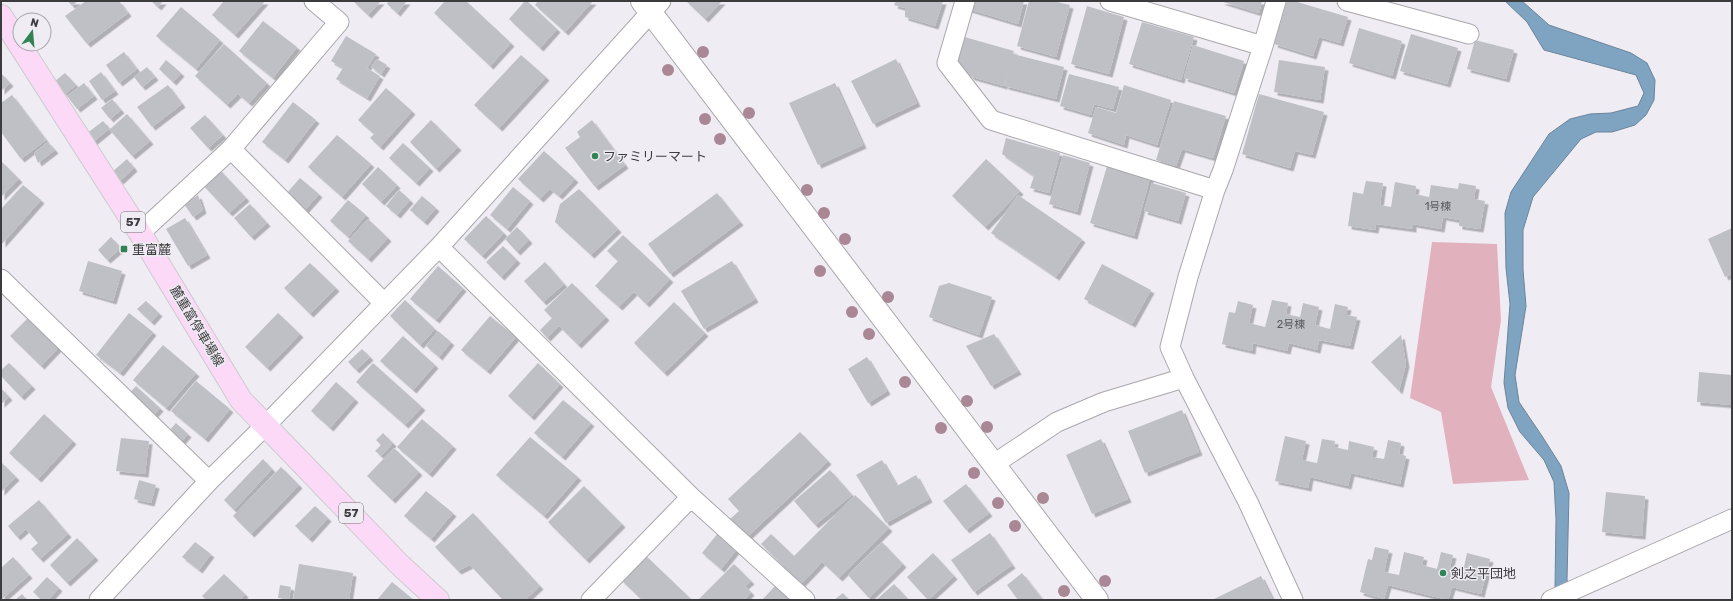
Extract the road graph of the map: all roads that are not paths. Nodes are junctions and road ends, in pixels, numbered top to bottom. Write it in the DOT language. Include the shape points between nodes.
graph roads {
  1 [pos="314,1"];
  2 [pos="964,1"];
  3 [pos="1110,1"];
  4 [pos="1276,1"];
  5 [pos="1347,1"];
  6 [pos="651,5"];
  7 [pos="1,16"];
  8 [pos="1468,34"];
  9 [pos="1263,46"];
  10 [pos="231,149"];
  11 [pos="1215,190"];
  12 [pos="140,233"];
  13 [pos="439,247"];
  14 [pos="1,279"];
  15 [pos="384,303"];
  16 [pos="1184,378"];
  17 [pos="267,424"];
  18 [pos="994,464"];
  19 [pos="209,481"];
  20 [pos="691,496"];
  21 [pos="1732,519"];
  22 [pos="99,600"];
  23 [pos="438,600"];
  24 [pos="591,600"];
  25 [pos="805,600"];
  26 [pos="1097,600"];
  27 [pos="1293,600"];
  28 [pos="1551,600"];
  1 -- 10 [label="street" via="339,22"];
  2 -- 11 [label="street" via="947,63 991,120"];
  3 -- 9 [label="street"];
  4 -- 9 [label="street"];
  5 -- 8 [label="street"];
  6 -- 13 [label="street"];
  6 -- 18 [label="street"];
  7 -- 12 [label="main road, 麓重富停車場線 / 57"];
  9 -- 11 [label="street"];
  10 -- 12 [label="street"];
  10 -- 15 [label="street"];
  11 -- 16 [label="street" via="1170,347"];
  12 -- 17 [label="main road, 麓重富停車場線 / 57" via="241,400"];
  13 -- 15 [label="street"];
  13 -- 20 [label="street"];
  14 -- 19 [label="street"];
  15 -- 17 [label="street"];
  16 -- 18 [label="street" via="1104,402 1057,422"];
  16 -- 27 [label="street" via="1248,502"];
  17 -- 19 [label="street"];
  17 -- 23 [label="main road, 麓重富停車場線 / 57" via="399,564"];
  18 -- 26 [label="street"];
  19 -- 22 [label="street"];
  20 -- 24 [label="street"];
  20 -- 25 [label="street"];
  21 -- 28 [label="street"];
}
